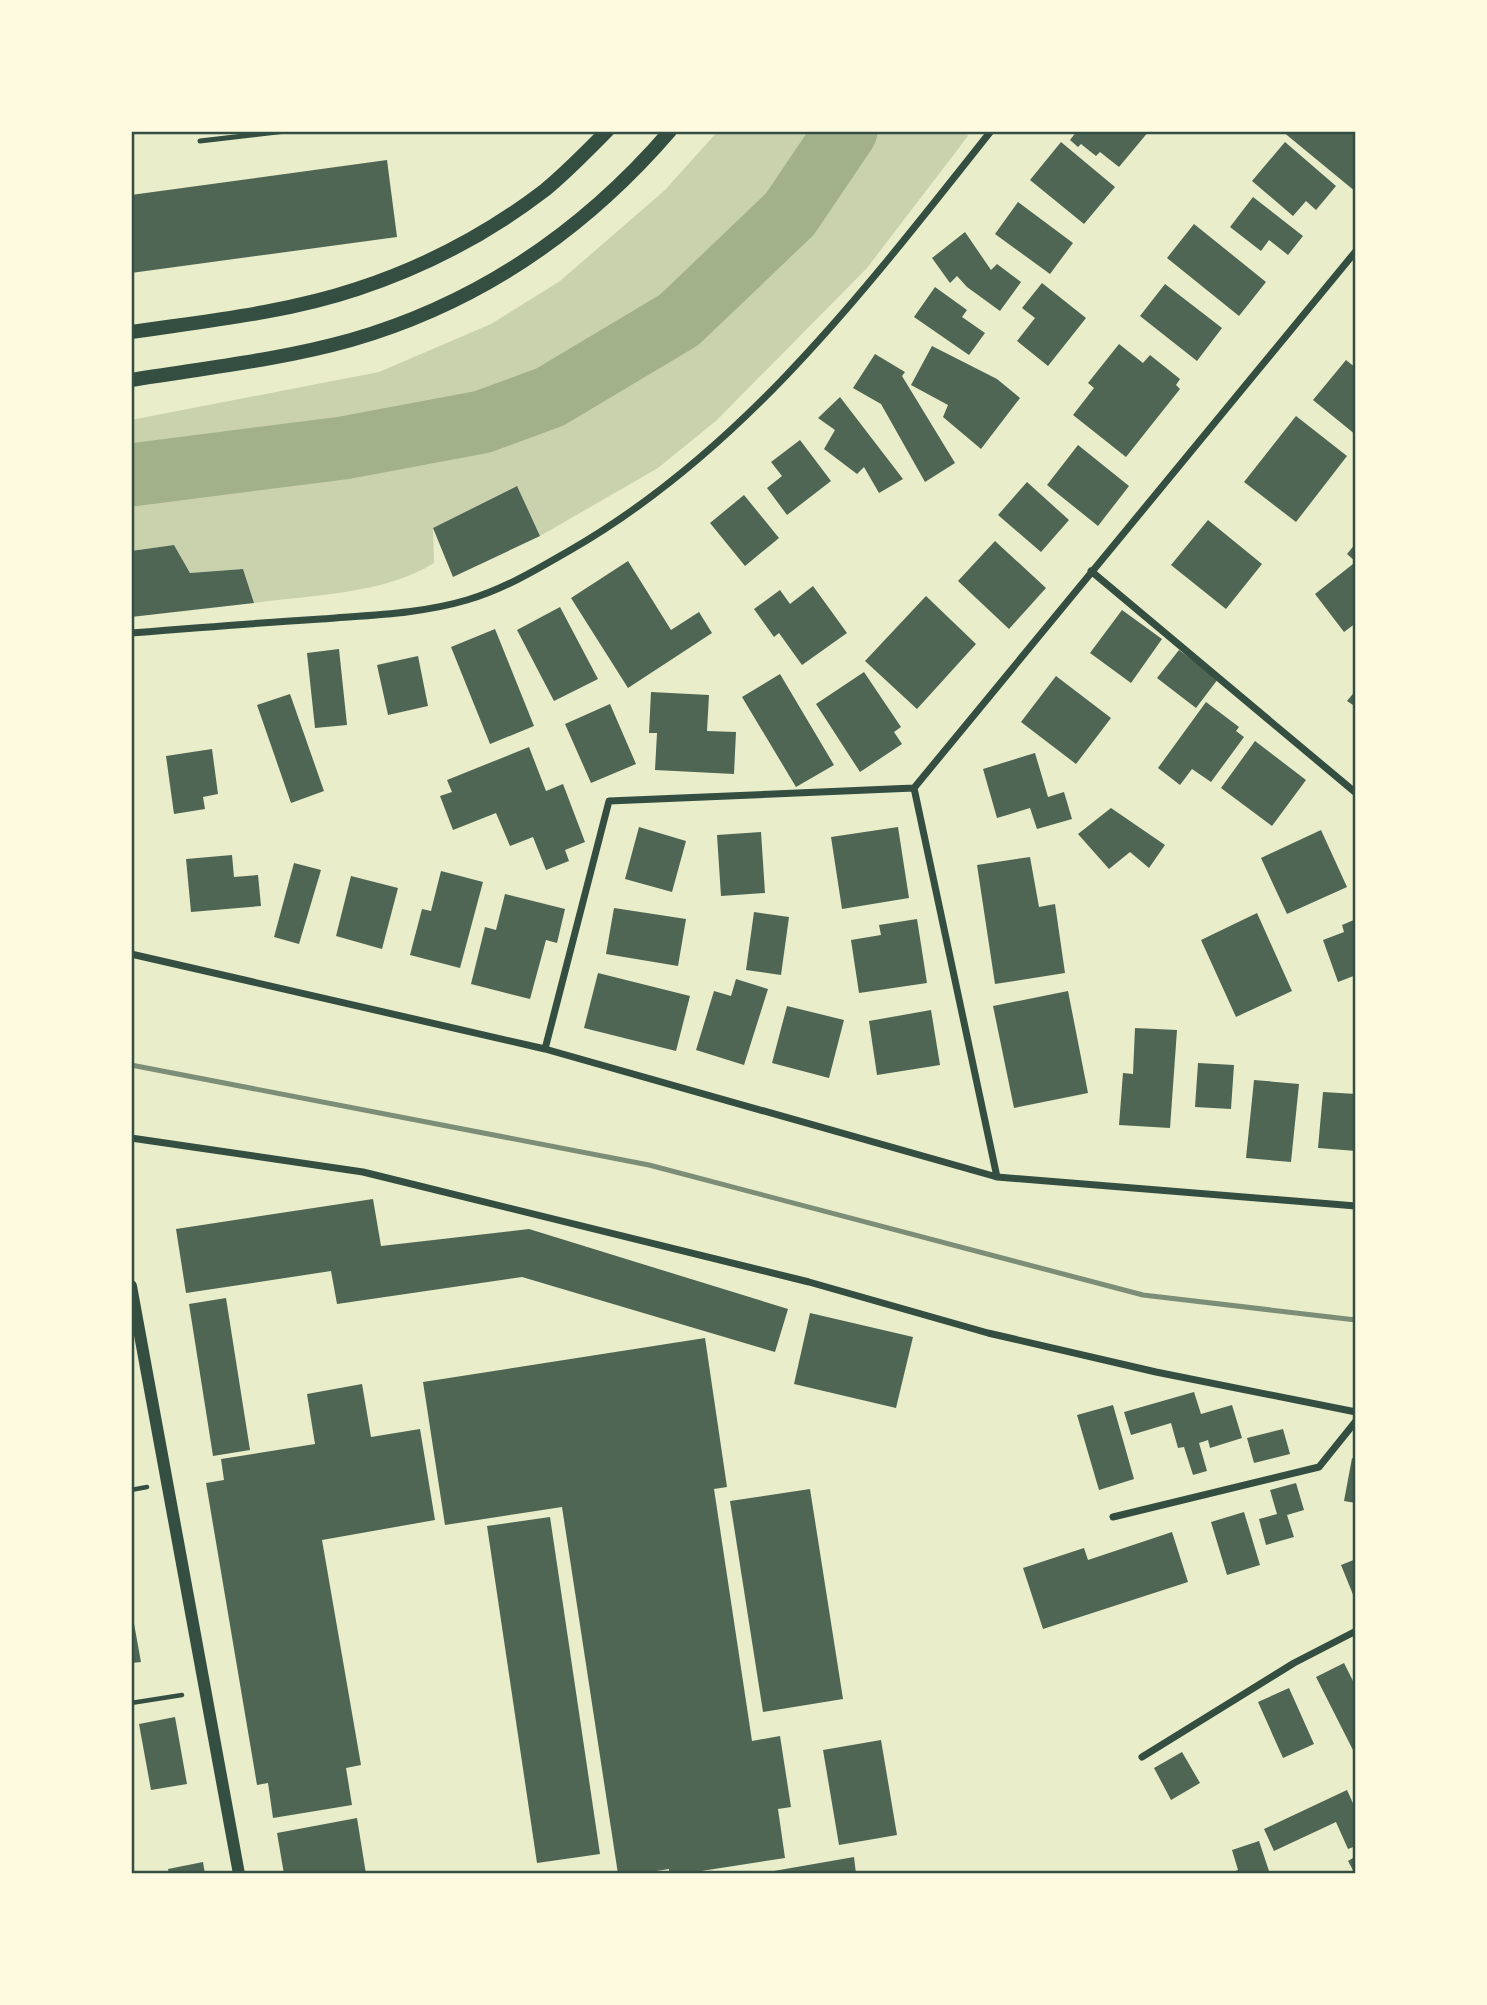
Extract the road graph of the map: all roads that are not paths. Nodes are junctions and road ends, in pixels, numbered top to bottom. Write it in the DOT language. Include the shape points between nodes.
graph roads {
  1 [pos="286,131"];
  2 [pos="607,131"];
  3 [pos="670,131"];
  4 [pos="991,131"];
  5 [pos="280,132"];
  6 [pos="200,141"];
  7 [pos="1356,251"];
  8 [pos="131,332"];
  9 [pos="131,380"];
  10 [pos="1091,571"];
  11 [pos="131,633"];
  12 [pos="914,788"];
  13 [pos="1356,793"];
  14 [pos="131,954"];
  15 [pos="545,1049"];
  16 [pos="131,1138"];
  17 [pos="997,1177"];
  18 [pos="1356,1206"];
  19 [pos="131,1286"];
  20 [pos="1356,1412"];
  21 [pos="1356,1421"];
  22 [pos="1113,1517"];
  23 [pos="1356,1631"];
  24 [pos="1142,1757"];
  25 [pos="239,1874"];
  1 -- 5 [label="lane"];
  2 -- 8 [label="main road" via="534,197 489,228 404,272 318,300"];
  3 -- 9 [label="main road" via="569,231 506,273 433,310 348,341"];
  4 -- 11 [label="street" via="868,286 756,407 671,484 603,532 534,571 468,600 404,613"];
  5 -- 6 [label="lane"];
  7 -- 10 [label="street"];
  10 -- 12 [label="street"];
  10 -- 13 [label="street"];
  12 -- 15 [label="street" via="610,801"];
  12 -- 17 [label="street"];
  14 -- 15 [label="street"];
  15 -- 17 [label="street"];
  16 -- 20 [label="street" via="363,1172 809,1282 988,1333"];
  17 -- 18 [label="street"];
  19 -- 25 [label="street"];
  21 -- 22 [label="street" via="1319,1466"];
  23 -- 24 [label="street" via="1294,1663"];
}
